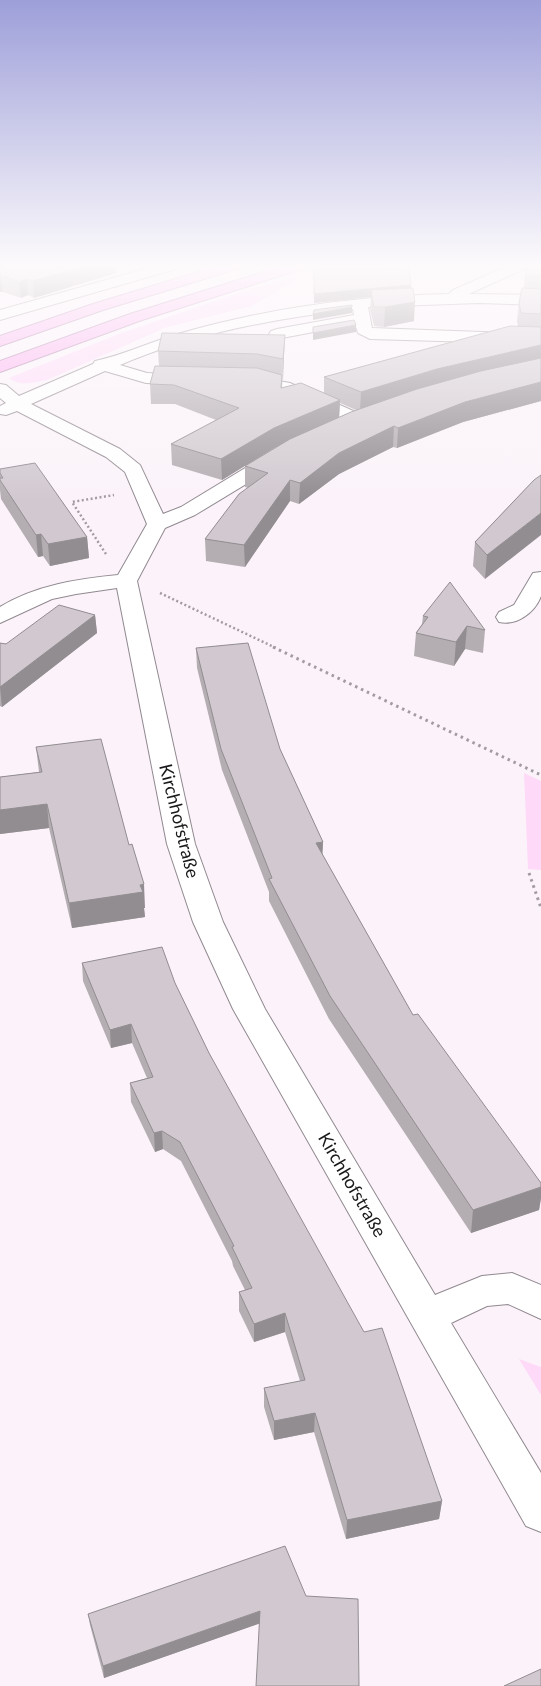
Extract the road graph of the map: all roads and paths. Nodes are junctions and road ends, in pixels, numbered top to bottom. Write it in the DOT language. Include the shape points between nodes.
graph roads {
  1 [pos="63,344"];
  2 [pos="163,344"];
  3 [pos="101,365"];
  4 [pos="0,367"];
  5 [pos="6,403"];
  6 [pos="336,430"];
  7 [pos="291,450"];
  8 [pos="141,490"];
  9 [pos="157,524"];
  10 [pos="131,572"];
  11 [pos="541,578"];
  12 [pos="164,594"];
  13 [pos="0,616"];
  14 [pos="507,617"];
  15 [pos="541,775"];
  16 [pos="529,872"];
  17 [pos="541,908"];
  18 [pos="541,1303"];
  19 [pos="428,1316"];
  20 [pos="541,1512"];
  1 -- 4 [label="highway"];
  2 -- 3 [label="street"];
  3 -- 5 [label="street"];
  3 -- 6 [label="street" via="146,378 257,381 284,387 369,418"];
  5 -- 8 [label="street" via="113,453 133,470"];
  7 -- 9 [label="street" via="188,511"];
  8 -- 9 [label="street"];
  8 -- 10 [label="path" via="72,502 112,562"];
  9 -- 10 [label="street"];
  10 -- 13 [label="street" via="36,596"];
  10 -- 19 [label="street, Kirchhofstraße" via="181,844 208,922 249,1009"];
  11 -- 14 [label="street" via="522,608"];
  12 -- 15 [label="path"];
  16 -- 17 [label="path"];
  18 -- 19 [label="street" via="512,1288 482,1291"];
  19 -- 20 [label="street, Kirchhofstraße"];
}
